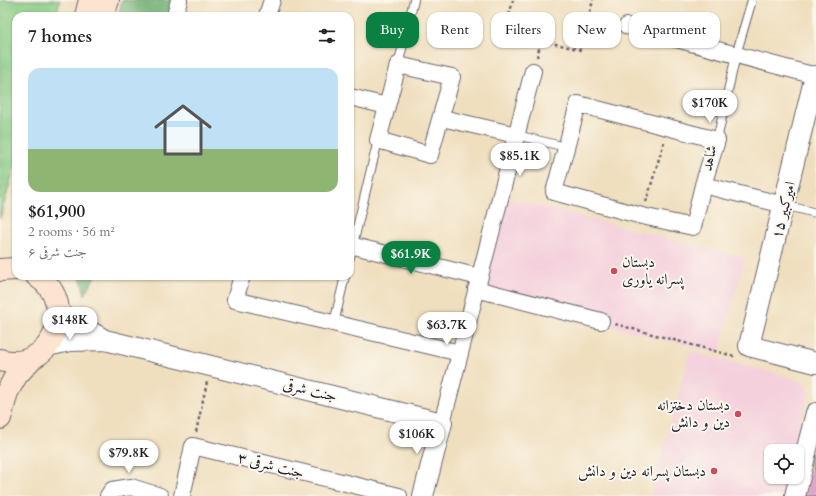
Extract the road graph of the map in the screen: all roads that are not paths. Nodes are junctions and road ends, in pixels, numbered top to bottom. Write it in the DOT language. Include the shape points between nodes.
graph roads {
  1 [pos="90,0"];
  2 [pos="108,0"];
  3 [pos="179,0"];
  4 [pos="272,0"];
  5 [pos="414,0"];
  6 [pos="752,0"];
  7 [pos="87,12"];
  8 [pos="104,12"];
  9 [pos="176,12"];
  10 [pos="268,12"];
  11 [pos="628,26"];
  12 [pos="736,56"];
  13 [pos="398,65"];
  14 [pos="533,71"];
  15 [pos="816,76"];
  16 [pos="354,98"];
  17 [pos="387,106"];
  18 [pos="442,118"];
  19 [pos="516,135"];
  20 [pos="378,140"];
  21 [pos="717,140"];
  22 [pos="566,147"];
  23 [pos="703,185"];
  24 [pos="784,205"];
  25 [pos="816,213"];
  26 [pos="354,237"];
  27 [pos="354,250"];
  28 [pos="43,280"];
  29 [pos="241,280"];
  30 [pos="344,280"];
  31 [pos="478,283"];
  32 [pos="59,313"];
  33 [pos="601,321"];
  34 [pos="334,323"];
  35 [pos="105,340"];
  36 [pos="40,352"];
  37 [pos="460,353"];
  38 [pos="0,360"];
  39 [pos="816,363"];
  40 [pos="816,413"];
  41 [pos="0,418"];
  42 [pos="442,423"];
  43 [pos="108,496"];
  44 [pos="160,496"];
  45 [pos="182,496"];
  46 [pos="399,496"];
  47 [pos="423,496"];
  48 [pos="795,496"];
  1 -- 7 [label="main road"];
  2 -- 8 [label="main road"];
  3 -- 9 [label="street"];
  4 -- 10 [label="street"];
  5 -- 13 [label="lane"];
  6 -- 12 [label="lane"];
  11 -- 12 [label="street"];
  12 -- 15 [label="street"];
  12 -- 21 [label="lane"];
  13 -- 17 [label="street"];
  13 -- 18 [label="street" via="452,77"];
  14 -- 19 [label="street"];
  15 -- 24 [label="street, امیرکبیر ۱۵"];
  16 -- 17 [label="street"];
  17 -- 20 [label="street"];
  18 -- 19 [label="street"];
  18 -- 20 [label="street" via="430,155"];
  19 -- 22 [label="lane"];
  19 -- 31 [label="street"];
  20 -- 26 [label="lane"];
  21 -- 22 [label="street, شاهد" via="578,104"];
  21 -- 23 [label="street, شاهد"];
  22 -- 23 [label="street" via="554,192 693,227"];
  23 -- 24 [label="street, شاهد"];
  24 -- 25 [label="lane"];
  24 -- 39 [label="street, امیرکبیر ۱۵" via="749,346"];
  27 -- 31 [label="street"];
  28 -- 32 [label="main road" via="57,301"];
  29 -- 34 [label="street" via="235,300"];
  30 -- 34 [label="lane"];
  31 -- 33 [label="street"];
  31 -- 37 [label="street"];
  32 -- 35 [label="street"];
  32 -- 36 [label="main road" via="54,336"];
  34 -- 37 [label="street"];
  35 -- 36 [label="street" via="70,341"];
  35 -- 42 [label="street, جنت شرقی"];
  36 -- 38 [label="main road" via="20,361"];
  36 -- 41 [label="main road" via="16,376 7,392"];
  37 -- 42 [label="street"];
  40 -- 48 [label="street"];
  42 -- 47 [label="street"];
  43 -- 44 [label="street" via="112,490 131,488"];
  45 -- 46 [label="street, جنت شرقی ۳" via="193,446"];
}
